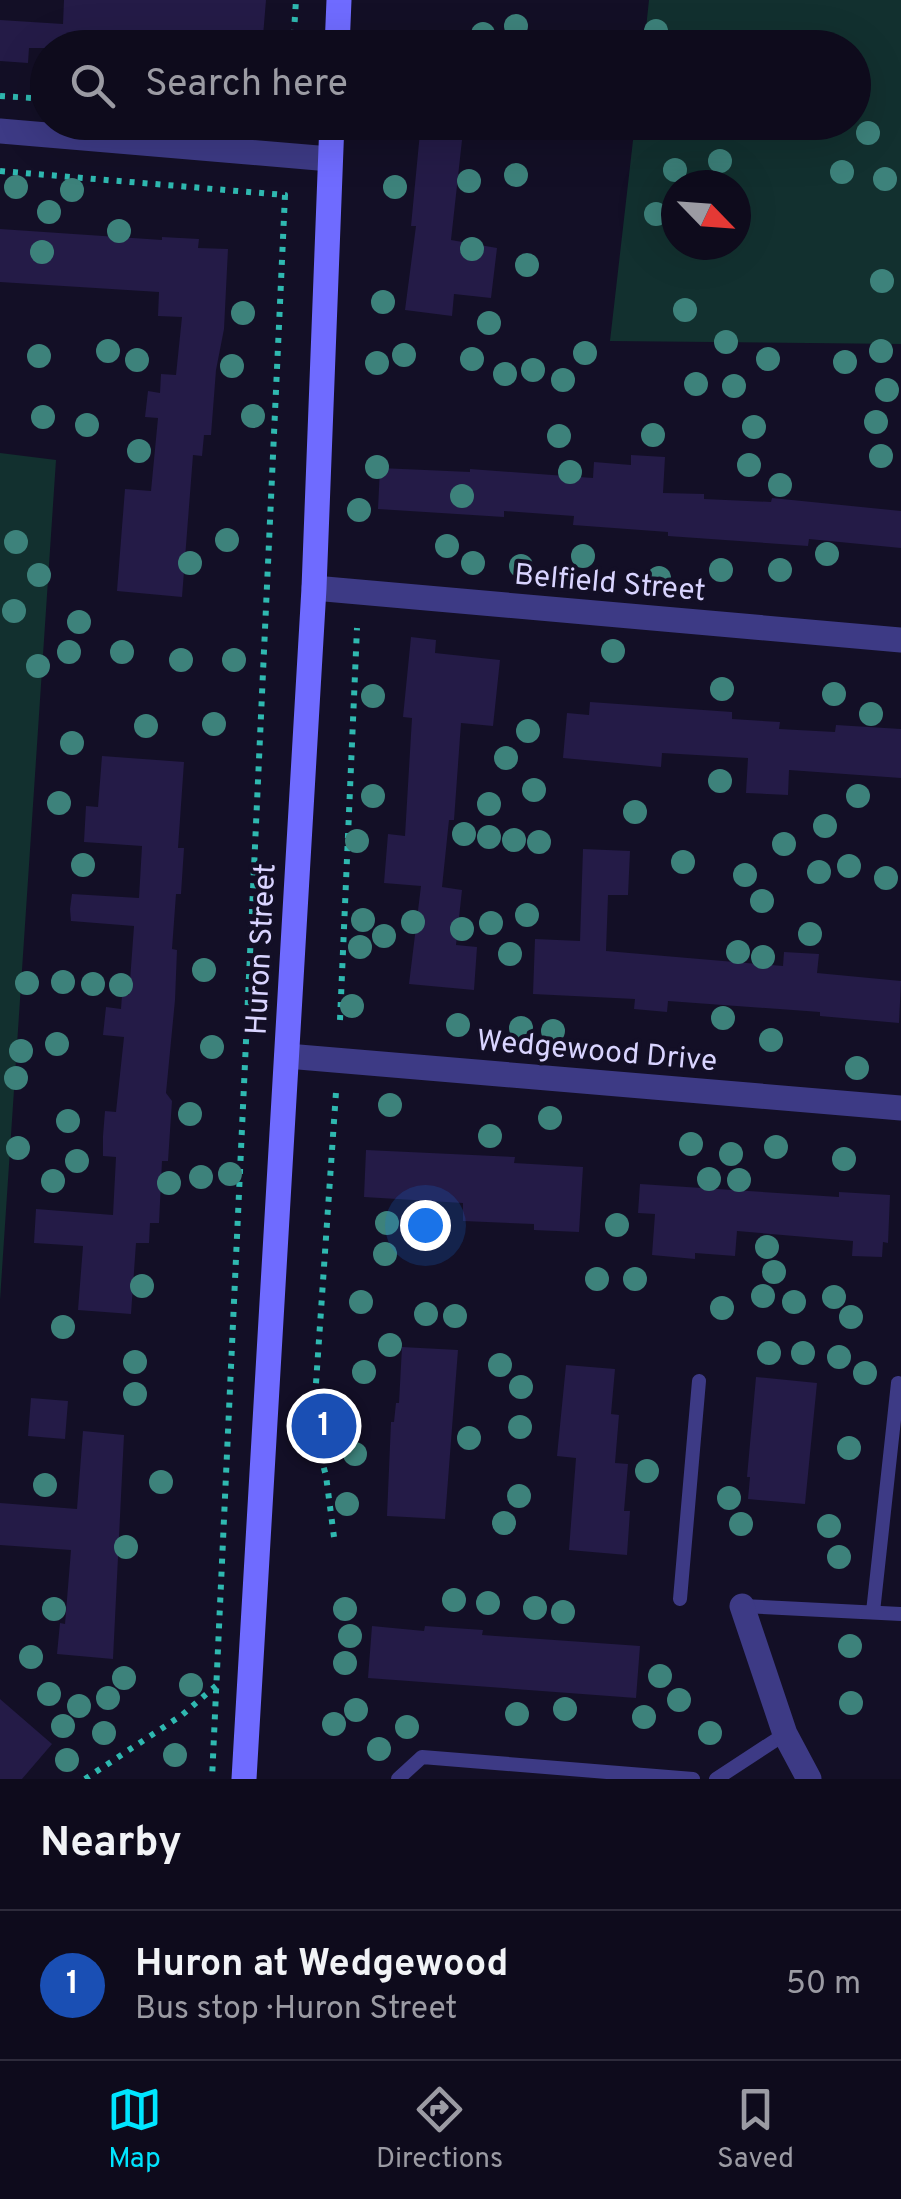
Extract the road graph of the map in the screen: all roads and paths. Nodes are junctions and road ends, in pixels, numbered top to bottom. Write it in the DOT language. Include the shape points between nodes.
graph roads {
  1 [pos="296,0"];
  2 [pos="340,0"];
  3 [pos="294,30"];
  4 [pos="338,30"];
  5 [pos="0,96"];
  6 [pos="30,98"];
  7 [pos="0,131"];
  8 [pos="30,134"];
  9 [pos="106,140"];
  10 [pos="331,140"];
  11 [pos="330,159"];
  12 [pos="0,171"];
  13 [pos="314,588"];
  14 [pos="357,628"];
  15 [pos="901,640"];
  16 [pos="340,1020"];
  17 [pos="286,1056"];
  18 [pos="336,1092"];
  19 [pos="901,1108"];
  20 [pos="699,1380"];
  21 [pos="898,1383"];
  22 [pos="334,1537"];
  23 [pos="680,1599"];
  24 [pos="742,1606"];
  25 [pos="873,1612"];
  26 [pos="901,1614"];
  27 [pos="217,1685"];
  28 [pos="785,1734"];
  29 [pos="85,1779"];
  30 [pos="212,1779"];
  31 [pos="244,1779"];
  32 [pos="398,1779"];
  33 [pos="693,1779"];
  34 [pos="716,1779"];
  35 [pos="809,1779"];
  1 -- 3 [label="path"];
  2 -- 4 [label="main road"];
  5 -- 6 [label="path"];
  7 -- 8 [label="street"];
  9 -- 11 [label="street"];
  10 -- 11 [label="main road, Huron Street"];
  11 -- 13 [label="main road, Huron Street"];
  12 -- 27 [label="path" via="285,194"];
  13 -- 15 [label="street, Belfield Street"];
  13 -- 17 [label="main road, Huron Street"];
  14 -- 16 [label="path"];
  17 -- 19 [label="street, Wedgewood Drive"];
  17 -- 31 [label="main road, Huron Street"];
  18 -- 22 [label="path" via="314,1427"];
  20 -- 23 [label="lane"];
  21 -- 25 [label="lane"];
  24 -- 25 [label="lane"];
  24 -- 28 [label="street"];
  25 -- 26 [label="lane"];
  27 -- 29 [label="path"];
  27 -- 30 [label="path"];
  28 -- 34 [label="lane"];
  28 -- 35 [label="street"];
  32 -- 33 [label="lane" via="422,1757"];
}
